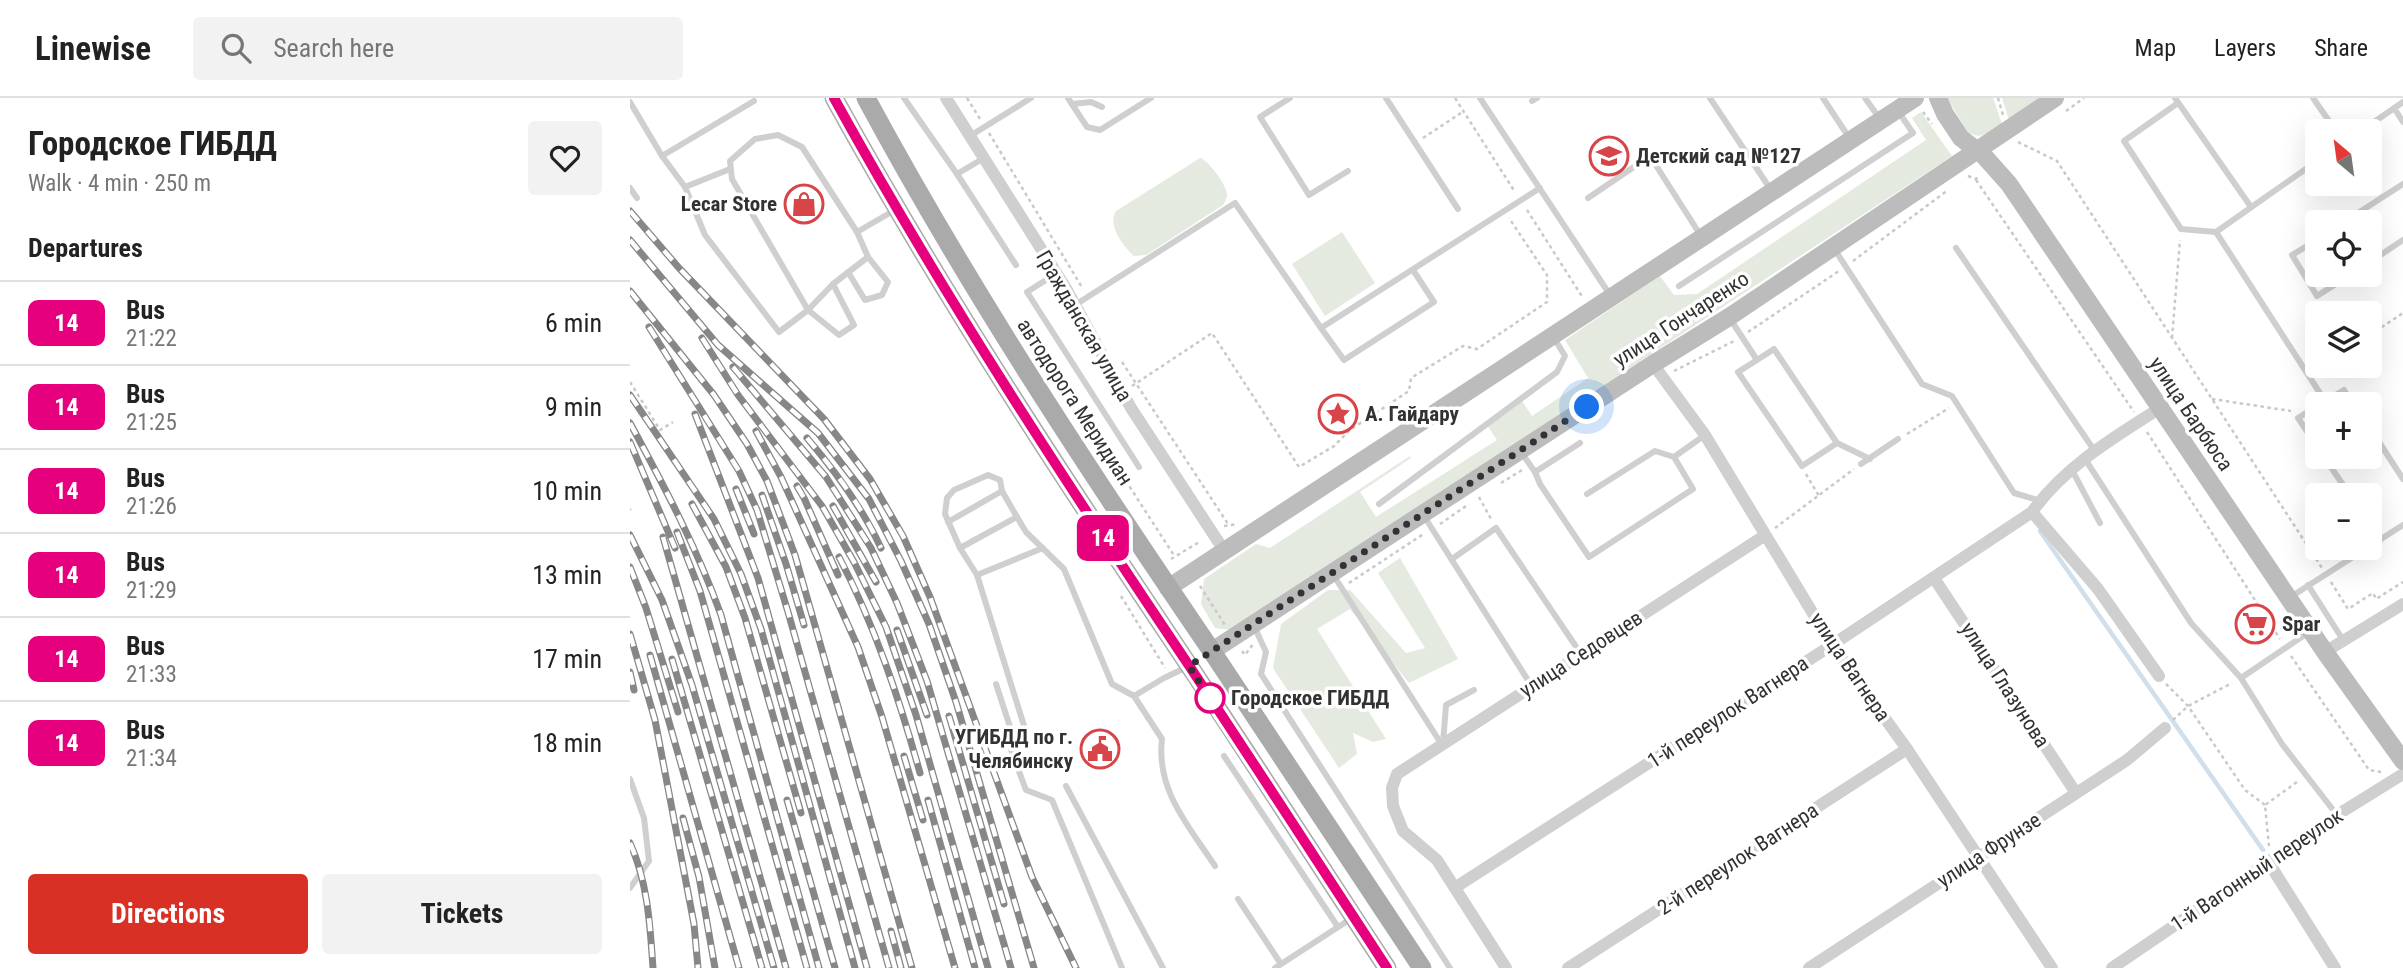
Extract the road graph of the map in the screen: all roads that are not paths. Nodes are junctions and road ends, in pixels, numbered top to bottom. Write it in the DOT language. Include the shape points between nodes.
graph roads {
  1 [pos="834,98"];
  2 [pos="866,98"];
  3 [pos="904,98"];
  4 [pos="946,98"];
  5 [pos="1031,98"];
  6 [pos="1151,98"];
  7 [pos="1290,98"];
  8 [pos="1386,98"];
  9 [pos="1480,98"];
  10 [pos="1710,98"];
  11 [pos="1823,98"];
  12 [pos="1865,98"];
  13 [pos="1915,98"];
  14 [pos="1938,98"];
  15 [pos="2054,98"];
  16 [pos="2313,98"];
  17 [pos="2177,100"];
  18 [pos="754,101"];
  19 [pos="1070,101"];
  20 [pos="630,102"];
  21 [pos="2403,102"];
  22 [pos="1102,107"];
  23 [pos="2394,108"];
  24 [pos="1897,110"];
  25 [pos="2328,119"];
  26 [pos="2378,119"];
  27 [pos="1881,121"];
  28 [pos="2403,122"];
  29 [pos="970,136"];
  30 [pos="1851,140"];
  31 [pos="1978,150"];
  32 [pos="662,156"];
  33 [pos="984,158"];
  34 [pos="730,169"];
  35 [pos="2305,169"];
  36 [pos="1348,172"];
  37 [pos="957,174"];
  38 [pos="2403,184"];
  39 [pos="685,187"];
  40 [pos="630,188"];
  41 [pos="1540,188"];
  42 [pos="1772,192"];
  43 [pos="637,198"];
  44 [pos="1588,198"];
  45 [pos="2251,207"];
  46 [pos="897,209"];
  47 [pos="1458,209"];
  48 [pos="2363,210"];
  49 [pos="857,232"];
  50 [pos="2216,232"];
  51 [pos="1702,238"];
  52 [pos="2403,240"];
  53 [pos="1833,245"];
  54 [pos="1956,248"];
  55 [pos="2305,248"];
  56 [pos="2382,254"];
  57 [pos="868,257"];
  58 [pos="1016,265"];
  59 [pos="1413,270"];
  60 [pos="848,272"];
  61 [pos="1057,273"];
  62 [pos="2305,277"];
  63 [pos="833,284"];
  64 [pos="1679,286"];
  65 [pos="2311,287"];
  66 [pos="2331,287"];
  67 [pos="1611,297"];
  68 [pos="1080,302"];
  69 [pos="808,310"];
  70 [pos="1728,317"];
  71 [pos="1321,328"];
  72 [pos="1553,336"];
  73 [pos="1757,360"];
  74 [pos="1653,364"];
  75 [pos="2304,368"];
  76 [pos="2315,392"];
  77 [pos="2160,408"];
  78 [pos="2305,414"];
  79 [pos="2305,428"];
  80 [pos="1704,435"];
  81 [pos="1898,439"];
  82 [pos="1580,443"];
  83 [pos="1837,443"];
  84 [pos="2382,447"];
  85 [pos="1520,450"];
  86 [pos="2090,454"];
  87 [pos="1674,457"];
  88 [pos="1870,458"];
  89 [pos="1861,464"];
  90 [pos="1139,467"];
  91 [pos="2072,470"];
  92 [pos="1535,472"];
  93 [pos="2403,479"];
  94 [pos="1002,491"];
  95 [pos="1587,494"];
  96 [pos="2040,501"];
  97 [pos="1379,504"];
  98 [pos="2032,512"];
  99 [pos="1423,514"];
  100 [pos="1017,517"];
  101 [pos="948,522"];
  102 [pos="2100,523"];
  103 [pos="2403,525"];
  104 [pos="1764,536"];
  105 [pos="2382,539"];
  106 [pos="960,548"];
  107 [pos="1043,548"];
  108 [pos="1225,551"];
  109 [pos="1452,558"];
  110 [pos="2348,560"];
  111 [pos="1332,573"];
  112 [pos="978,575"];
  113 [pos="1934,578"];
  114 [pos="2308,585"];
  115 [pos="1168,588"];
  116 [pos="2288,598"];
  117 [pos="1146,603"];
  118 [pos="2403,604"];
  119 [pos="1253,624"];
  120 [pos="2311,631"];
  121 [pos="2344,641"];
  122 [pos="1832,645"];
  123 [pos="1212,652"];
  124 [pos="2325,652"];
  125 [pos="1581,654"];
  126 [pos="1189,666"];
  127 [pos="2159,677"];
  128 [pos="2241,678"];
  129 [pos="996,684"];
  130 [pos="1531,685"];
  131 [pos="1474,690"];
  132 [pos="1134,696"];
  133 [pos="2165,728"];
  134 [pos="1026,729"];
  135 [pos="1443,745"];
  136 [pos="1907,749"];
  137 [pos="1224,755"];
  138 [pos="2402,770"];
  139 [pos="630,779"];
  140 [pos="1066,786"];
  141 [pos="2076,793"];
  142 [pos="2337,815"];
  143 [pos="1979,857"];
  144 [pos="2269,863"];
  145 [pos="1215,866"];
  146 [pos="1456,887"];
  147 [pos="630,888"];
  148 [pos="1238,899"];
  149 [pos="1345,922"];
  150 [pos="1278,966"];
  151 [pos="1122,968"];
  152 [pos="1163,968"];
  153 [pos="1387,968"];
  154 [pos="1422,968"];
  155 [pos="1450,968"];
  156 [pos="1506,968"];
  157 [pos="1568,968"];
  158 [pos="1809,968"];
  159 [pos="2052,968"];
  160 [pos="2112,968"];
  161 [pos="2335,968"];
  1 -- 46 [label="main road"];
  2 -- 115 [label="main road, автодорога Меридиан" via="990,311"];
  3 -- 37 [label="lane"];
  4 -- 29 [label="street, Гражданская улица"];
  5 -- 29 [label="lane"];
  6 -- 19 [label="lane" via="1100,130 1087,127"];
  7 -- 36 [label="lane" via="1260,117 1309,195"];
  8 -- 47 [label="lane"];
  9 -- 41 [label="lane"];
  10 -- 42 [label="lane"];
  11 -- 30 [label="lane"];
  12 -- 27 [label="lane"];
  13 -- 24 [label="street"];
  14 -- 31 [label="street, улица Барбюса" via="1961,138"];
  15 -- 31 [label="street, улица Гончаренко"];
  16 -- 25 [label="lane"];
  17 -- 45 [label="lane"];
  17 -- 50 [label="lane" via="2124,141 2181,229"];
  18 -- 32 [label="lane"];
  19 -- 22 [label="lane"];
  20 -- 32 [label="lane"];
  21 -- 23 [label="lane"];
  23 -- 26 [label="lane"];
  23 -- 28 [label="lane"];
  24 -- 27 [label="street"];
  24 -- 64 [label="lane" via="1913,133"];
  27 -- 30 [label="street"];
  29 -- 33 [label="street, Гражданская улица"];
  30 -- 42 [label="street"];
  31 -- 53 [label="street, улица Гончаренко"];
  31 -- 77 [label="street, улица Барбюса" via="2009,184"];
  32 -- 39 [label="lane"];
  33 -- 37 [label="lane"];
  33 -- 61 [label="street, Гражданская улица"];
  34 -- 39 [label="lane"];
  34 -- 49 [label="lane" via="730,161 755,139 778,135 802,147"];
  34 -- 69 [label="lane" via="732,180"];
  35 -- 45 [label="lane"];
  37 -- 58 [label="lane"];
  38 -- 48 [label="lane"];
  39 -- 69 [label="lane" via="705,235 779,332"];
  40 -- 43 [label="lane"];
  41 -- 59 [label="lane"];
  41 -- 67 [label="lane"];
  42 -- 51 [label="street"];
  44 -- 51 [label="lane" via="1650,156"];
  45 -- 50 [label="lane"];
  46 -- 49 [label="lane"];
  46 -- 117 [label="main road"];
  49 -- 57 [label="lane"];
  50 -- 75 [label="lane"];
  51 -- 67 [label="street"];
  52 -- 56 [label="lane"];
  53 -- 70 [label="street, улица Гончаренко"];
  53 -- 96 [label="lane" via="1922,384 1952,396 2014,493"];
  54 -- 86 [label="lane"];
  55 -- 62 [label="lane" via="2292,256"];
  57 -- 60 [label="lane"];
  57 -- 60 [label="lane" via="888,282 882,295 865,300"];
  59 -- 71 [label="lane"];
  59 -- 71 [label="lane" via="1433,302 1344,360"];
  60 -- 63 [label="lane"];
  61 -- 68 [label="street, Гражданская улица"];
  61 -- 90 [label="lane" via="1027,292"];
  63 -- 69 [label="lane"];
  63 -- 69 [label="lane" via="854,325 839,335"];
  65 -- 66 [label="lane" via="2317,296"];
  67 -- 72 [label="street"];
  68 -- 71 [label="lane" via="1235,203"];
  68 -- 108 [label="street, Гражданская улица" via="1131,408"];
  70 -- 73 [label="lane"];
  70 -- 74 [label="street, улица Гончаренко"];
  72 -- 97 [label="lane" via="1565,356 1556,372"];
  72 -- 108 [label="street"];
  73 -- 83 [label="lane" via="1774,349"];
  73 -- 83 [label="lane" via="1738,372 1802,466"];
  74 -- 80 [label="street, улица Вагнера"];
  74 -- 85 [label="street, улица Гончаренко"];
  75 -- 76 [label="lane"];
  77 -- 86 [label="street"];
  77 -- 116 [label="street, улица Барбюса"];
  78 -- 79 [label="lane" via="2298,418"];
  80 -- 87 [label="lane"];
  80 -- 104 [label="street, улица Вагнера"];
  81 -- 88 [label="lane"];
  82 -- 92 [label="lane"];
  83 -- 88 [label="lane"];
  84 -- 93 [label="lane"];
  85 -- 92 [label="lane"];
  85 -- 99 [label="street, улица Гончаренко"];
  86 -- 91 [label="street"];
  86 -- 128 [label="lane" via="2192,622"];
  87 -- 92 [label="lane" via="1693,489 1589,557"];
  87 -- 95 [label="lane" via="1655,451"];
  88 -- 89 [label="lane"];
  91 -- 96 [label="street"];
  91 -- 102 [label="lane"];
  94 -- 100 [label="lane"];
  94 -- 101 [label="lane"];
  94 -- 101 [label="lane" via="1000,480 988,475 954,489 947,498"];
  96 -- 98 [label="street"];
  98 -- 113 [label="street, 1-й переулок Вагнера"];
  98 -- 127 [label="street" via="2098,589"];
  99 -- 109 [label="lane"];
  99 -- 111 [label="street, улица Гончаренко"];
  100 -- 106 [label="lane"];
  100 -- 107 [label="lane"];
  101 -- 106 [label="lane"];
  103 -- 105 [label="lane"];
  104 -- 122 [label="street, улица Вагнера"];
  104 -- 125 [label="street, улица Седовцев"];
  106 -- 112 [label="lane"];
  107 -- 112 [label="lane"];
  107 -- 132 [label="lane" via="1064,569 1112,684"];
  108 -- 115 [label="street"];
  109 -- 125 [label="lane" via="1496,528"];
  109 -- 130 [label="lane"];
  110 -- 114 [label="lane"];
  111 -- 119 [label="street, улица Гончаренко"];
  111 -- 135 [label="lane"];
  112 -- 134 [label="lane"];
  113 -- 122 [label="street, 1-й переулок Вагнера"];
  113 -- 141 [label="street, улица Глазунова"];
  114 -- 116 [label="lane"];
  114 -- 121 [label="lane"];
  115 -- 117 [label="main road"];
  115 -- 123 [label="main road, автодорога Меридиан"];
  116 -- 120 [label="street, улица Барбюса"];
  117 -- 126 [label="main road"];
  118 -- 121 [label="street"];
  119 -- 123 [label="street, улица Гончаренко"];
  119 -- 155 [label="lane" via="1266,652 1261,674"];
  120 -- 124 [label="street, улица Барбюса"];
  120 -- 128 [label="lane"];
  121 -- 124 [label="street"];
  122 -- 136 [label="street, улица Вагнера"];
  122 -- 146 [label="street, 1-й переулок Вагнера"];
  123 -- 126 [label="main road, улица Гончаренко"];
  123 -- 154 [label="main road, автодорога Меридиан"];
  124 -- 138 [label="street, улица Барбюса"];
  125 -- 130 [label="street, улица Седовцев"];
  126 -- 132 [label="lane"];
  126 -- 149 [label="main road"];
  128 -- 142 [label="lane" via="2282,744"];
  129 -- 151 [label="lane" via="1013,736 1011,750 1026,790 1052,800"];
  130 -- 135 [label="street, улица Седовцев"];
  131 -- 135 [label="lane" via="1446,705"];
  132 -- 145 [label="lane" via="1162,739 1160,759 1170,796"];
  133 -- 141 [label="street, улица Фрунзе"];
  135 -- 146 [label="street, улица Седовцев" via="1397,774 1393,806 1403,831 1437,860"];
  136 -- 143 [label="street, улица Вагнера"];
  136 -- 157 [label="street, 2-й переулок Вагнера"];
  137 -- 149 [label="lane"];
  138 -- 142 [label="street, 1-й Вагонный переулок"];
  139 -- 147 [label="lane" via="644,818 649,861"];
  140 -- 152 [label="lane"];
  141 -- 143 [label="street, улица Фрунзе"];
  142 -- 144 [label="street, 1-й Вагонный переулок"];
  143 -- 158 [label="street, улица Фрунзе"];
  143 -- 159 [label="street, улица Вагнера"];
  144 -- 160 [label="street, 1-й Вагонный переулок"];
  144 -- 161 [label="street"];
  146 -- 156 [label="street"];
  148 -- 150 [label="lane"];
  149 -- 150 [label="lane"];
  149 -- 153 [label="main road"];
}
